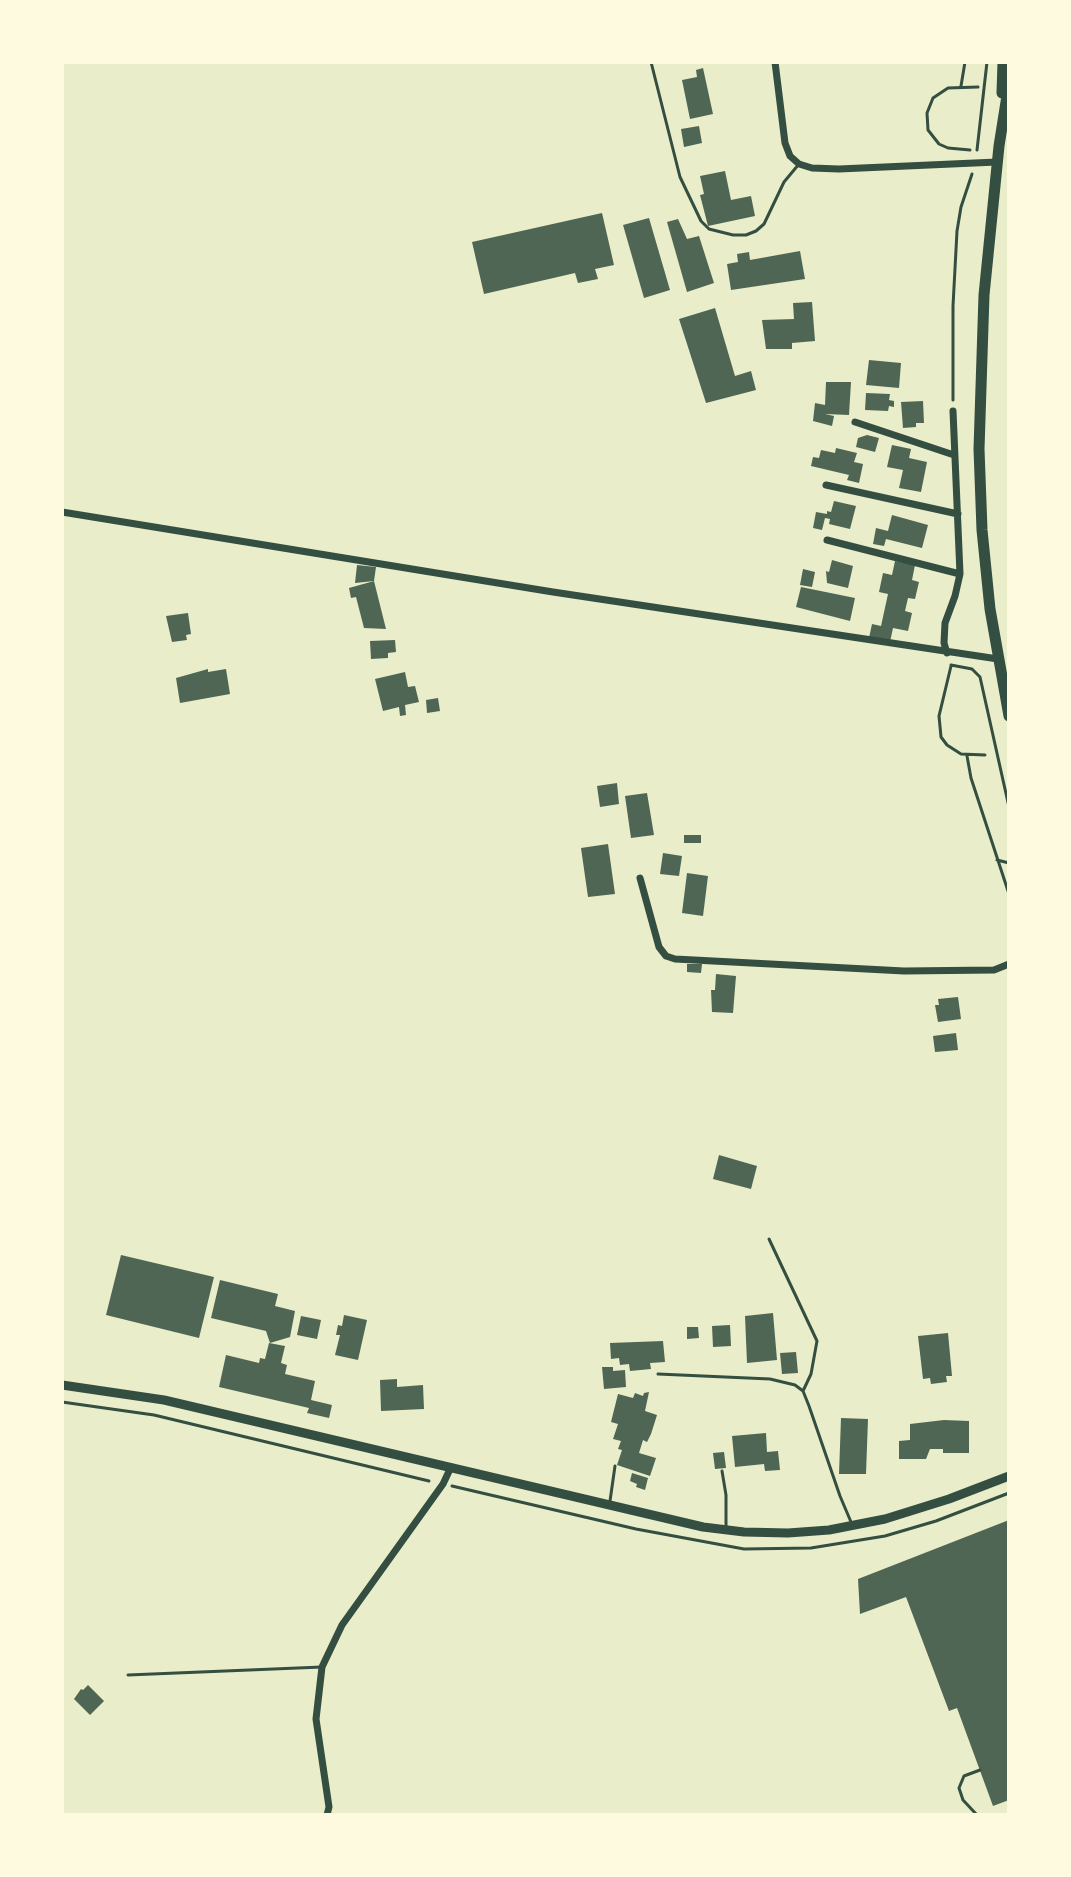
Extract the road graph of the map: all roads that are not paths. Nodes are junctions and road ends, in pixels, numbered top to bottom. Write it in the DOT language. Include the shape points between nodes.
graph roads {
  1 [pos="651,62"];
  2 [pos="775,62"];
  3 [pos="1003,62"];
  4 [pos="1009,83"];
  5 [pos="999,146"];
  6 [pos="997,162"];
  7 [pos="799,164"];
  8 [pos="953,411"];
  9 [pos="855,422"];
  10 [pos="954,455"];
  11 [pos="826,485"];
  12 [pos="62,512"];
  13 [pos="958,514"];
  14 [pos="827,540"];
  15 [pos="960,574"];
  16 [pos="947,653"];
  17 [pos="998,659"];
  18 [pos="1009,716"];
  19 [pos="640,878"];
  20 [pos="1009,964"];
  21 [pos="769,1239"];
  22 [pos="658,1374"];
  23 [pos="62,1385"];
  24 [pos="803,1391"];
  25 [pos="615,1466"];
  26 [pos="451,1467"];
  27 [pos="722,1471"];
  28 [pos="1009,1476"];
  29 [pos="609,1504"];
  30 [pos="853,1525"];
  31 [pos="726,1530"];
  32 [pos="322,1667"];
  33 [pos="128,1675"];
  34 [pos="980,1770"];
  35 [pos="327,1815"];
  36 [pos="977,1815"];
  1 -- 7 [label="lane" via="680,177 709,229 733,235 756,231"];
  2 -- 7 [label="street" via="785,143"];
  3 -- 5 [label="main road"];
  4 -- 5 [label="main road"];
  5 -- 6 [label="main road"];
  6 -- 7 [label="street" via="839,169"];
  6 -- 17 [label="main road" via="980,339 979,449 985,561"];
  8 -- 10 [label="street"];
  9 -- 10 [label="street"];
  10 -- 13 [label="street"];
  11 -- 13 [label="street"];
  12 -- 16 [label="street"];
  13 -- 15 [label="street"];
  14 -- 15 [label="street"];
  15 -- 16 [label="street" via="945,623"];
  16 -- 17 [label="street"];
  17 -- 18 [label="main road"];
  19 -- 20 [label="street" via="659,947 675,959 904,971 994,970"];
  21 -- 24 [label="lane" via="817,1341"];
  22 -- 24 [label="lane" via="787,1381"];
  23 -- 26 [label="street" via="164,1400"];
  24 -- 30 [label="lane"];
  25 -- 29 [label="lane"];
  26 -- 29 [label="street"];
  26 -- 32 [label="street" via="342,1625"];
  27 -- 31 [label="lane"];
  28 -- 30 [label="street"];
  29 -- 31 [label="street"];
  30 -- 31 [label="street" via="788,1533"];
  32 -- 33 [label="lane"];
  32 -- 35 [label="street" via="316,1719"];
  34 -- 36 [label="lane" via="964,1776 959,1788"];
}
